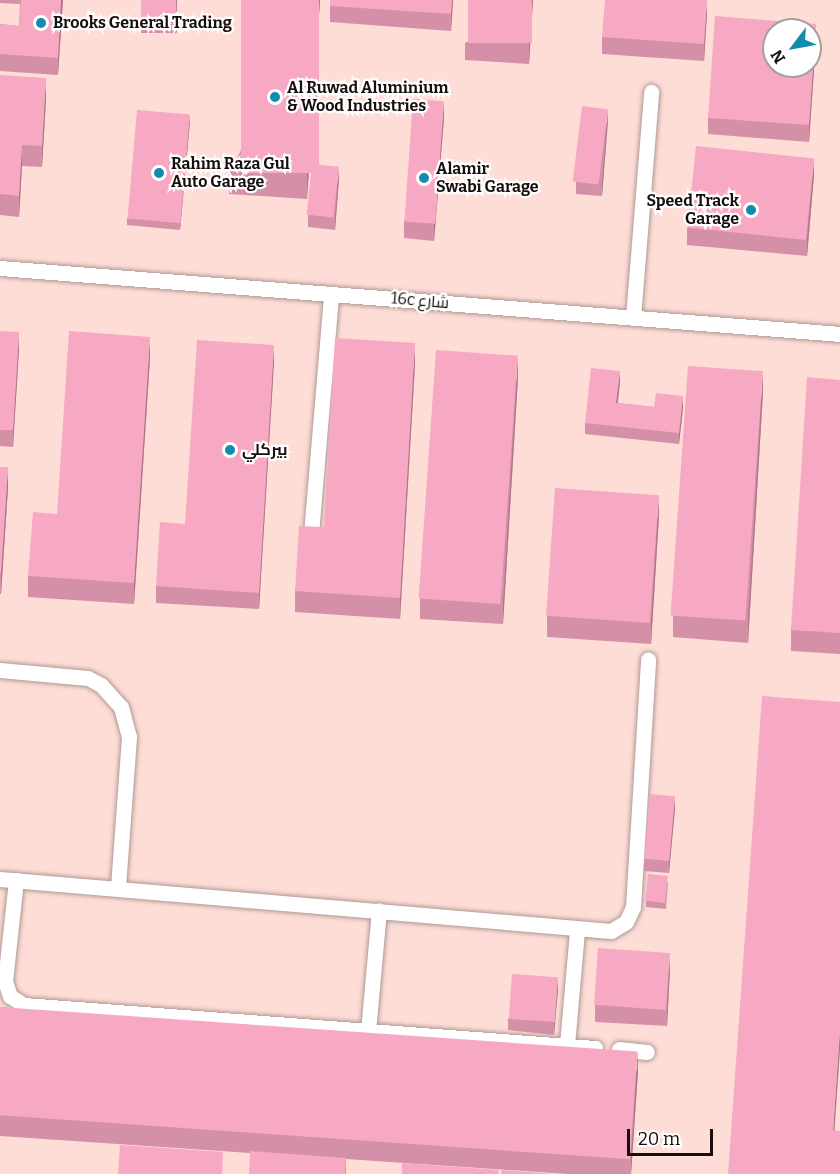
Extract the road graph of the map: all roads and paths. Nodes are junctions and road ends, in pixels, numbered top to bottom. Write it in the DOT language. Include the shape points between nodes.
graph roads {
  1 [pos="651,92"];
  2 [pos="0,268"];
  3 [pos="331,294"];
  4 [pos="633,318"];
  5 [pos="840,334"];
  6 [pos="310,546"];
  7 [pos="648,659"];
  8 [pos="0,670"];
  9 [pos="0,879"];
  10 [pos="16,880"];
  11 [pos="118,888"];
  12 [pos="379,911"];
  13 [pos="577,930"];
  14 [pos="368,1031"];
  15 [pos="567,1046"];
  16 [pos="646,1052"];
  1 -- 4 [label="lane"];
  2 -- 3 [label="lane, 16c شارع"];
  3 -- 4 [label="lane, 16c شارع"];
  3 -- 6 [label="lane"];
  4 -- 5 [label="lane, 16c شارع"];
  7 -- 13 [label="lane" via="633,907 626,922 611,931"];
  8 -- 11 [label="lane" via="88,678 101,685 121,707 129,737"];
  9 -- 10 [label="lane"];
  10 -- 11 [label="lane"];
  10 -- 14 [label="lane" via="5,981 10,996 24,1005"];
  11 -- 12 [label="lane"];
  12 -- 13 [label="lane"];
  12 -- 14 [label="lane"];
  13 -- 15 [label="lane"];
  14 -- 15 [label="lane"];
  15 -- 16 [label="lane"];
}
